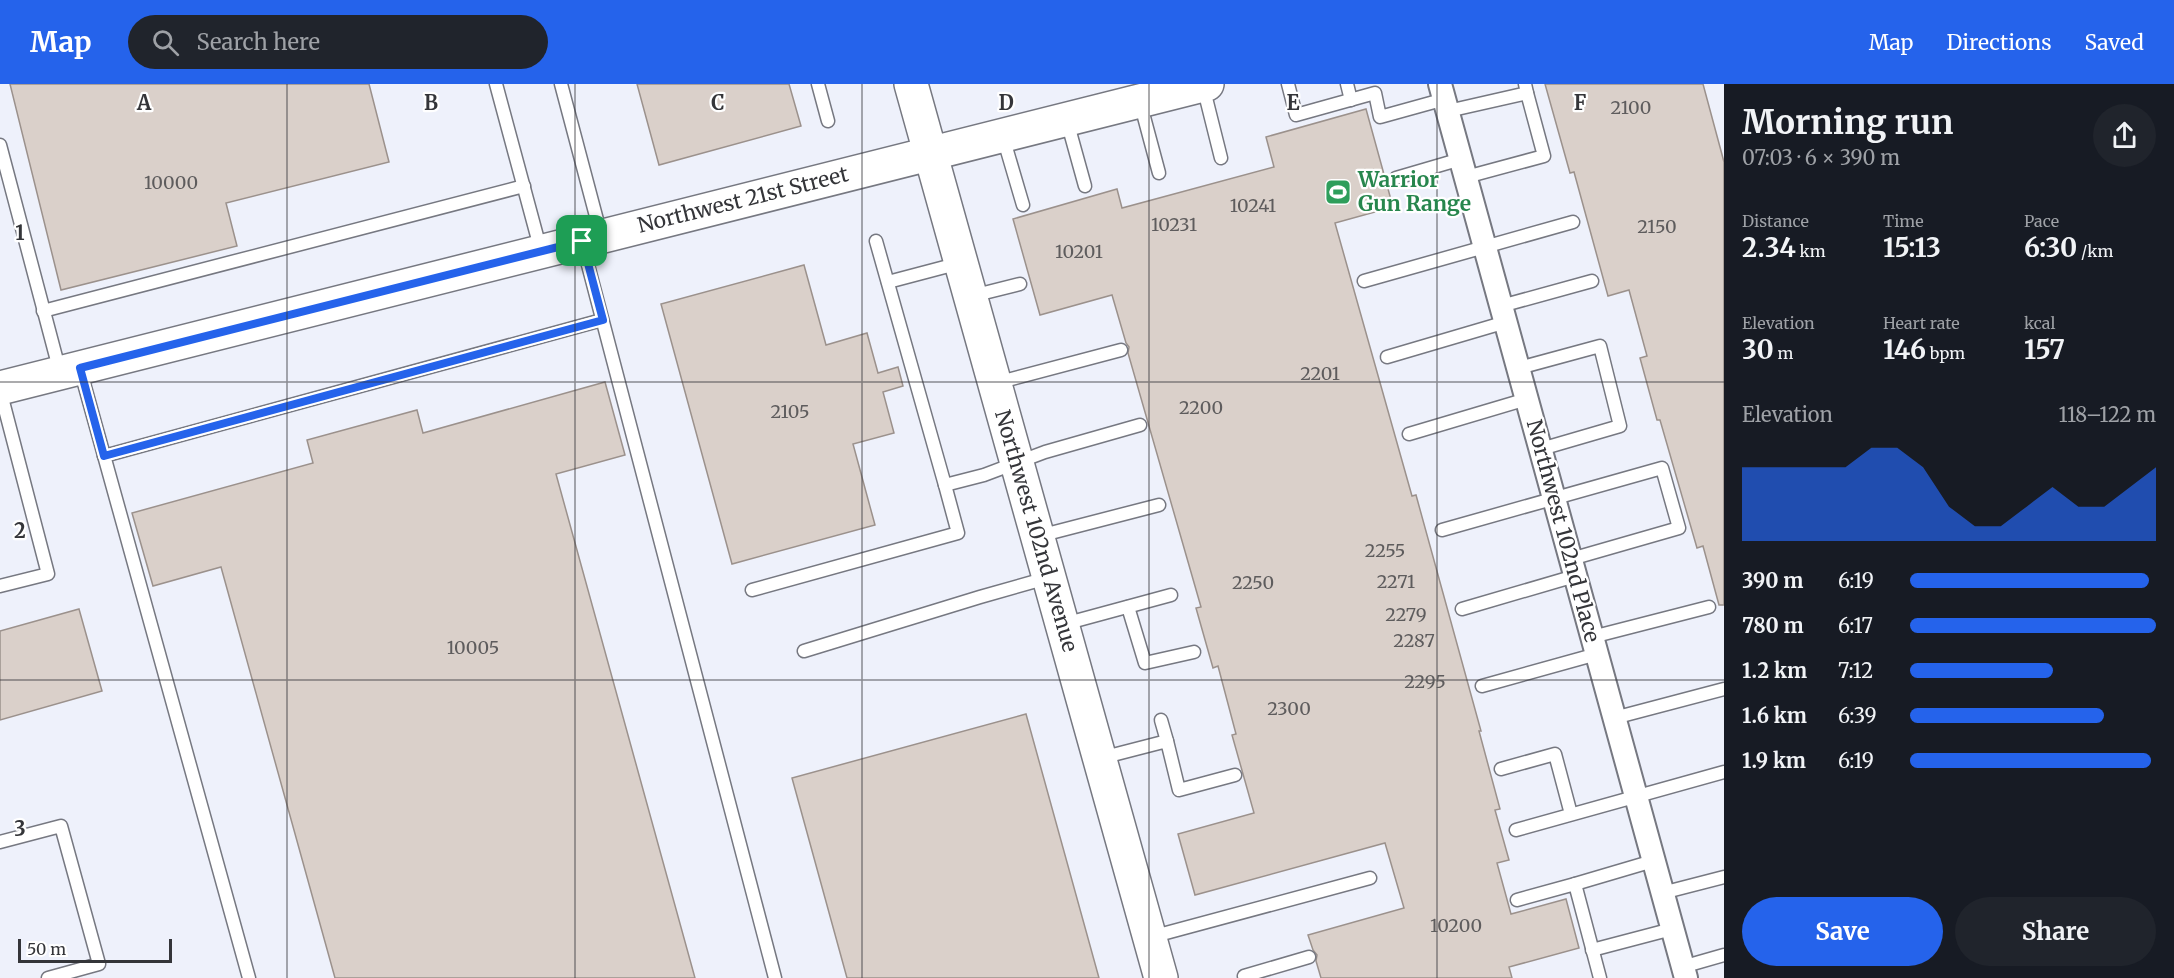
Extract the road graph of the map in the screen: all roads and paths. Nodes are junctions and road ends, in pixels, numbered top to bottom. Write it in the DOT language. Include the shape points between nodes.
graph roads {
  1 [pos="496,84"];
  2 [pos="561,84"];
  3 [pos="818,84"];
  4 [pos="911,84"];
  5 [pos="1288,84"];
  6 [pos="1347,84"];
  7 [pos="1205,85"];
  8 [pos="1526,88"];
  9 [pos="1444,98"];
  10 [pos="1351,100"];
  11 [pos="1140,101"];
  12 [pos="1067,119"];
  13 [pos="828,122"];
  14 [pos="1002,136"];
  15 [pos="0,145"];
  16 [pos="930,154"];
  17 [pos="1221,158"];
  18 [pos="1463,168"];
  19 [pos="1159,173"];
  20 [pos="1396,178"];
  21 [pos="524,186"];
  22 [pos="1085,186"];
  23 [pos="1023,205"];
  24 [pos="1574,222"];
  25 [pos="591,238"];
  26 [pos="876,241"];
  27 [pos="1485,246"];
  28 [pos="541,251"];
  29 [pos="961,263"];
  30 [pos="1364,281"];
  31 [pos="1592,281"];
  32 [pos="888,282"];
  33 [pos="1020,284"];
  34 [pos="970,297"];
  35 [pos="44,311"];
  36 [pos="1504,314"];
  37 [pos="603,320"];
  38 [pos="1121,350"];
  39 [pos="1387,357"];
  40 [pos="1519,368"];
  41 [pos="70,370"];
  42 [pos="995,383"];
  43 [pos="0,388"];
  44 [pos="1527,399"];
  45 [pos="1140,425"];
  46 [pos="1409,434"];
  47 [pos="1541,449"];
  48 [pos="104,456"];
  49 [pos="1017,462"];
  50 [pos="945,485"];
  51 [pos="1554,497"];
  52 [pos="1159,505"];
  53 [pos="1442,530"];
  54 [pos="1038,537"];
  55 [pos="1573,567"];
  56 [pos="1049,578"];
  57 [pos="0,586"];
  58 [pos="752,590"];
  59 [pos="1171,595"];
  60 [pos="1128,607"];
  61 [pos="1709,607"];
  62 [pos="1462,609"];
  63 [pos="1062,624"];
  64 [pos="1594,645"];
  65 [pos="804,651"];
  66 [pos="1194,652"];
  67 [pos="1482,686"];
  68 [pos="1724,689"];
  69 [pos="1614,718"];
  70 [pos="1161,720"];
  71 [pos="1167,741"];
  72 [pos="1100,758"];
  73 [pos="1501,769"];
  74 [pos="1724,772"];
  75 [pos="1235,776"];
  76 [pos="1636,796"];
  77 [pos="1571,814"];
  78 [pos="1516,830"];
  79 [pos="0,842"];
  80 [pos="1653,861"];
  81 [pos="1724,877"];
  82 [pos="1370,878"];
  83 [pos="1575,884"];
  84 [pos="1662,892"];
  85 [pos="1517,900"];
  86 [pos="1672,929"];
  87 [pos="1150,938"];
  88 [pos="1592,950"];
  89 [pos="1724,955"];
  90 [pos="1309,957"];
  91 [pos="1684,972"];
  92 [pos="1242,977"];
  93 [pos="48,978"];
  94 [pos="249,978"];
  95 [pos="775,978"];
  96 [pos="1161,978"];
  97 [pos="1600,978"];
  1 -- 21 [label="lane"];
  2 -- 25 [label="lane"];
  3 -- 13 [label="lane"];
  4 -- 16 [label="street, Northwest 102nd Avenue"];
  5 -- 10 [label="lane" via="1296,115"];
  6 -- 10 [label="lane"];
  7 -- 11 [label="street, Northwest 21st Street"];
  7 -- 17 [label="lane"];
  8 -- 9 [label="lane"];
  8 -- 18 [label="lane" via="1545,156"];
  9 -- 10 [label="lane" via="1380,117 1375,93"];
  9 -- 18 [label="street, Northwest 102nd Place"];
  11 -- 12 [label="street, Northwest 21st Street"];
  11 -- 19 [label="lane"];
  12 -- 14 [label="street, Northwest 21st Street"];
  12 -- 22 [label="lane"];
  14 -- 16 [label="street, Northwest 21st Street"];
  14 -- 23 [label="lane"];
  15 -- 35 [label="lane"];
  16 -- 25 [label="street, Northwest 21st Street"];
  16 -- 29 [label="street, Northwest 102nd Avenue"];
  18 -- 20 [label="lane"];
  18 -- 27 [label="street, Northwest 102nd Place"];
  21 -- 28 [label="lane"];
  21 -- 35 [label="lane"];
  24 -- 27 [label="lane"];
  25 -- 28 [label="street, Northwest 21st Street"];
  25 -- 37 [label="lane"];
  26 -- 32 [label="lane"];
  27 -- 30 [label="lane"];
  27 -- 36 [label="street, Northwest 102nd Place"];
  28 -- 41 [label="street, Northwest 21st Street"];
  29 -- 32 [label="lane"];
  29 -- 34 [label="street, Northwest 102nd Avenue"];
  31 -- 36 [label="lane"];
  32 -- 50 [label="lane"];
  33 -- 34 [label="lane"];
  34 -- 42 [label="street, Northwest 102nd Avenue"];
  35 -- 41 [label="lane"];
  36 -- 39 [label="lane"];
  36 -- 40 [label="street, Northwest 102nd Place"];
  37 -- 48 [label="lane"];
  37 -- 95 [label="lane"];
  38 -- 42 [label="lane"];
  40 -- 44 [label="street, Northwest 102nd Place"];
  40 -- 47 [label="lane" via="1600,346 1620,426"];
  41 -- 43 [label="street, Northwest 21st Street"];
  41 -- 48 [label="lane"];
  42 -- 49 [label="street, Northwest 102nd Avenue"];
  43 -- 57 [label="lane" via="48,573"];
  44 -- 46 [label="lane"];
  44 -- 47 [label="street, Northwest 102nd Place"];
  45 -- 49 [label="lane"];
  47 -- 51 [label="street, Northwest 102nd Place"];
  48 -- 94 [label="lane"];
  49 -- 50 [label="lane"];
  49 -- 54 [label="street, Northwest 102nd Avenue"];
  50 -- 58 [label="lane" via="958,533"];
  51 -- 53 [label="lane"];
  51 -- 55 [label="street, Northwest 102nd Place"];
  51 -- 55 [label="lane" via="1662,468 1676,518 1678,528"];
  52 -- 54 [label="lane"];
  54 -- 56 [label="street, Northwest 102nd Avenue"];
  55 -- 62 [label="lane"];
  55 -- 64 [label="street, Northwest 102nd Place"];
  56 -- 63 [label="street, Northwest 102nd Avenue"];
  56 -- 65 [label="lane"];
  59 -- 60 [label="lane"];
  60 -- 63 [label="lane"];
  60 -- 66 [label="lane" via="1145,663"];
  61 -- 64 [label="lane"];
  63 -- 72 [label="street, Northwest 102nd Avenue"];
  64 -- 67 [label="lane"];
  64 -- 69 [label="street, Northwest 102nd Place"];
  68 -- 69 [label="lane"];
  69 -- 76 [label="street, Northwest 102nd Place"];
  70 -- 71 [label="lane"];
  71 -- 72 [label="lane"];
  71 -- 75 [label="lane" via="1179,790"];
  72 -- 87 [label="street, Northwest 102nd Avenue"];
  73 -- 77 [label="lane" via="1555,754"];
  74 -- 76 [label="lane"];
  76 -- 77 [label="lane"];
  76 -- 80 [label="street, Northwest 102nd Place"];
  77 -- 78 [label="lane"];
  79 -- 93 [label="lane" via="61,826 99,964"];
  80 -- 83 [label="lane"];
  80 -- 84 [label="street, Northwest 102nd Place"];
  81 -- 84 [label="lane"];
  82 -- 87 [label="lane"];
  83 -- 85 [label="lane"];
  83 -- 88 [label="lane"];
  84 -- 86 [label="street, Northwest 102nd Place"];
  86 -- 88 [label="lane"];
  86 -- 91 [label="street, Northwest 102nd Place"];
  87 -- 96 [label="street, Northwest 102nd Avenue"];
  88 -- 97 [label="lane"];
  89 -- 91 [label="lane"];
  90 -- 92 [label="lane"];
}
